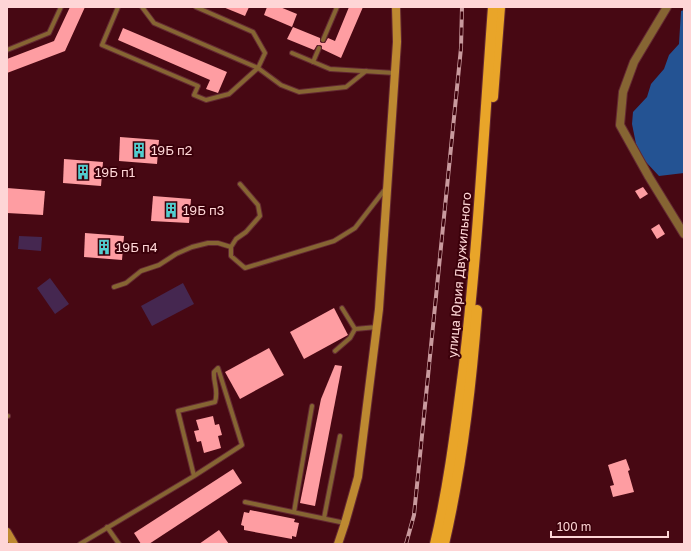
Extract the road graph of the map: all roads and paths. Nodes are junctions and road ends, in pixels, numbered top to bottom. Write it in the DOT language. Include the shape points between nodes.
graph roads {
  1 [pos="61,7"];
  2 [pos="118,7"];
  3 [pos="142,7"];
  4 [pos="196,7"];
  5 [pos="337,7"];
  6 [pos="396,7"];
  7 [pos="492,7"];
  8 [pos="500,7"];
  9 [pos="667,7"];
  10 [pos="323,40"];
  11 [pos="319,48"];
  12 [pos="7,50"];
  13 [pos="292,53"];
  14 [pos="313,62"];
  15 [pos="258,68"];
  16 [pos="366,71"];
  17 [pos="395,73"];
  18 [pos="240,184"];
  19 [pos="388,186"];
  20 [pos="684,234"];
  21 [pos="231,247"];
  22 [pos="114,286"];
  23 [pos="342,308"];
  24 [pos="377,326"];
  25 [pos="355,329"];
  26 [pos="335,351"];
  27 [pos="312,406"];
  28 [pos="340,436"];
  29 [pos="194,476"];
  30 [pos="245,502"];
  31 [pos="294,512"];
  32 [pos="324,518"];
  33 [pos="345,523"];
  34 [pos="107,527"];
  35 [pos="7,532"];
  36 [pos="14,544"];
  37 [pos="80,544"];
  38 [pos="119,544"];
  39 [pos="338,544"];
  40 [pos="435,544"];
  41 [pos="444,544"];
  1 -- 12 [label="lane" via="49,33"];
  2 -- 15 [label="lane" via="102,44 198,86 194,95 206,100 229,94"];
  3 -- 15 [label="lane" via="154,23"];
  4 -- 15 [label="lane" via="253,32 265,53"];
  5 -- 10 [label="lane"];
  6 -- 17 [label="street"];
  7 -- 40 [label="main road, улица Юрия Двужильного" via="471,304 454,448"];
  8 -- 41 [label="main road, улица Юрия Двужильного" via="472,364 460,459"];
  9 -- 20 [label="street" via="634,62 623,92 620,125"];
  11 -- 14 [label="lane"];
  13 -- 14 [label="lane"];
  14 -- 16 [label="lane" via="330,69"];
  15 -- 16 [label="lane" via="281,85 299,92 346,87"];
  16 -- 17 [label="lane"];
  17 -- 19 [label="street"];
  18 -- 21 [label="lane" via="258,205 260,216"];
  19 -- 21 [label="lane" via="355,228 334,241 246,268 231,256"];
  19 -- 24 [label="street"];
  21 -- 22 [label="lane" via="218,243 192,247 159,265 140,270 126,283"];
  23 -- 25 [label="lane"];
  24 -- 25 [label="lane"];
  24 -- 33 [label="street" via="358,477"];
  25 -- 26 [label="lane" via="350,338"];
  27 -- 31 [label="lane"];
  28 -- 32 [label="lane"];
  29 -- 29 [label="lane" via="242,445 218,368 214,372 213,380 218,394 215,402 178,411"];
  29 -- 34 [label="lane"];
  30 -- 31 [label="lane"];
  31 -- 32 [label="lane"];
  32 -- 33 [label="lane"];
  33 -- 39 [label="street"];
  34 -- 37 [label="lane"];
  34 -- 38 [label="lane"];
  35 -- 36 [label="street"];
}
